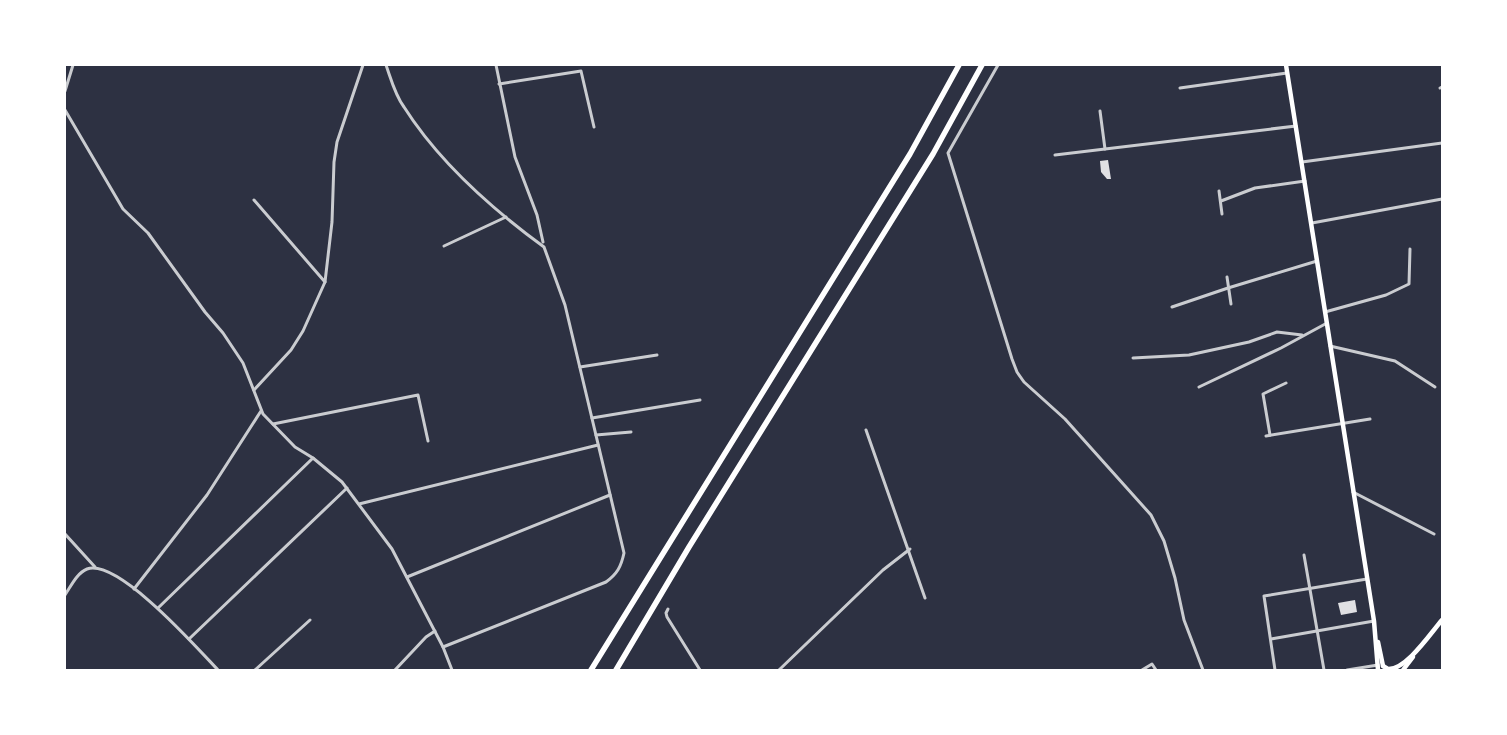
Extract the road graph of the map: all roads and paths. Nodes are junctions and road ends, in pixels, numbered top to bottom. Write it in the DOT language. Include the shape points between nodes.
graph roads {
  1 [pos="72,65"];
  2 [pos="363,65"];
  3 [pos="386,65"];
  4 [pos="496,65"];
  5 [pos="959,65"];
  6 [pos="982,65"];
  7 [pos="998,65"];
  8 [pos="1286,65"];
  9 [pos="1287,73"];
  10 [pos="499,84"];
  11 [pos="1180,88"];
  12 [pos="65,91"];
  13 [pos="65,110"];
  14 [pos="1100,111"];
  15 [pos="1296,126"];
  16 [pos="594,127"];
  17 [pos="1442,143"];
  18 [pos="1105,149"];
  19 [pos="1055,155"];
  20 [pos="1302,162"];
  21 [pos="1305,181"];
  22 [pos="1219,191"];
  23 [pos="1442,199"];
  24 [pos="254,200"];
  25 [pos="1221,201"];
  26 [pos="1222,214"];
  27 [pos="506,217"];
  28 [pos="1312,223"];
  29 [pos="543,242"];
  30 [pos="444,246"];
  31 [pos="1410,250"];
  32 [pos="1317,261"];
  33 [pos="1227,277"];
  34 [pos="325,282"];
  35 [pos="1228,288"];
  36 [pos="1231,304"];
  37 [pos="1172,308"];
  38 [pos="1325,312"];
  39 [pos="1327,323"];
  40 [pos="1302,335"];
  41 [pos="1330,346"];
  42 [pos="657,355"];
  43 [pos="1133,358"];
  44 [pos="580,367"];
  45 [pos="1286,383"];
  46 [pos="1199,387"];
  47 [pos="1435,388"];
  48 [pos="254,390"];
  49 [pos="700,400"];
  50 [pos="261,411"];
  51 [pos="592,418"];
  52 [pos="1370,419"];
  53 [pos="1342,423"];
  54 [pos="272,424"];
  55 [pos="866,430"];
  56 [pos="630,432"];
  57 [pos="1270,434"];
  58 [pos="596,435"];
  59 [pos="1266,436"];
  60 [pos="428,441"];
  61 [pos="598,446"];
  62 [pos="313,458"];
  63 [pos="347,488"];
  64 [pos="1353,492"];
  65 [pos="610,495"];
  66 [pos="359,504"];
  67 [pos="65,534"];
  68 [pos="1434,534"];
  69 [pos="910,549"];
  70 [pos="1304,555"];
  71 [pos="96,568"];
  72 [pos="407,577"];
  73 [pos="1367,579"];
  74 [pos="134,589"];
  75 [pos="1310,589"];
  76 [pos="65,595"];
  77 [pos="926,598"];
  78 [pos="158,608"];
  79 [pos="668,609"];
  80 [pos="310,620"];
  81 [pos="1442,620"];
  82 [pos="1374,621"];
  83 [pos="435,631"];
  84 [pos="1317,631"];
  85 [pos="190,639"];
  86 [pos="1270,639"];
  87 [pos="444,647"];
  88 [pos="1417,649"];
  89 [pos="1410,657"];
  90 [pos="1381,668"];
  91 [pos="218,670"];
  92 [pos="255,670"];
  93 [pos="395,670"];
  94 [pos="452,670"];
  95 [pos="591,670"];
  96 [pos="616,670"];
  97 [pos="700,670"];
  98 [pos="779,670"];
  99 [pos="1142,670"];
  100 [pos="1156,670"];
  101 [pos="1202,670"];
  102 [pos="1276,670"];
  103 [pos="1324,670"];
  104 [pos="1347,670"];
  105 [pos="1399,670"];
  106 [pos="1403,670"];
  1 -- 12 [label="street"];
  2 -- 34 [label="street" via="336,149"];
  3 -- 27 [label="street" via="398,97 418,126 457,171"];
  4 -- 10 [label="street"];
  5 -- 95 [label="highway" via="910,154"];
  6 -- 96 [label="highway" via="933,154 689,546"];
  7 -- 101 [label="street" via="948,153 1017,372 1065,419 1151,515 1164,541 1184,620"];
  8 -- 9 [label="main road"];
  9 -- 11 [label="street"];
  9 -- 15 [label="main road"];
  10 -- 16 [label="street" via="581,71"];
  10 -- 29 [label="street" via="515,157"];
  13 -- 48 [label="street" via="123,208 148,232 224,334 243,364"];
  14 -- 18 [label="street"];
  15 -- 18 [label="street"];
  15 -- 20 [label="main road"];
  17 -- 20 [label="street"];
  18 -- 19 [label="street"];
  20 -- 21 [label="main road"];
  21 -- 25 [label="street" via="1255,188"];
  21 -- 28 [label="main road"];
  22 -- 25 [label="street"];
  23 -- 28 [label="street"];
  24 -- 34 [label="street"];
  25 -- 26 [label="street"];
  27 -- 30 [label="street"];
  27 -- 44 [label="street" via="544,246 565,305"];
  28 -- 32 [label="main road"];
  31 -- 38 [label="street" via="1410,284 1386,295"];
  32 -- 35 [label="street"];
  32 -- 38 [label="main road"];
  33 -- 35 [label="street"];
  34 -- 48 [label="street" via="295,344"];
  35 -- 36 [label="street"];
  35 -- 37 [label="street"];
  38 -- 39 [label="main road"];
  39 -- 40 [label="street"];
  39 -- 41 [label="main road"];
  40 -- 43 [label="street" via="1277,332 1249,342 1189,355"];
  40 -- 46 [label="street"];
  41 -- 47 [label="street" via="1395,361"];
  41 -- 53 [label="main road"];
  42 -- 44 [label="street"];
  44 -- 51 [label="street"];
  45 -- 57 [label="street" via="1263,394"];
  48 -- 50 [label="street"];
  49 -- 51 [label="street"];
  50 -- 54 [label="street"];
  50 -- 74 [label="street" via="207,495"];
  51 -- 58 [label="street"];
  52 -- 53 [label="street"];
  53 -- 57 [label="street"];
  53 -- 64 [label="main road"];
  54 -- 60 [label="street" via="418,395"];
  54 -- 62 [label="street" via="295,447"];
  55 -- 69 [label="street"];
  56 -- 58 [label="street"];
  57 -- 59 [label="street"];
  58 -- 61 [label="street"];
  61 -- 65 [label="street"];
  61 -- 66 [label="street"];
  62 -- 63 [label="street"];
  62 -- 78 [label="street"];
  63 -- 66 [label="street"];
  63 -- 85 [label="street"];
  64 -- 68 [label="street"];
  64 -- 73 [label="main road"];
  65 -- 72 [label="street"];
  65 -- 87 [label="street" via="624,553 616,574 606,582"];
  66 -- 72 [label="street" via="392,549"];
  67 -- 71 [label="street"];
  69 -- 77 [label="street"];
  69 -- 98 [label="street" via="883,570"];
  70 -- 75 [label="street"];
  71 -- 74 [label="street"];
  71 -- 76 [label="street" via="79,574"];
  72 -- 83 [label="street"];
  73 -- 75 [label="street"];
  73 -- 82 [label="main road"];
  74 -- 78 [label="street"];
  75 -- 84 [label="street"];
  75 -- 86 [label="street" via="1264,596"];
  78 -- 85 [label="street"];
  79 -- 97 [label="street" via="668,617"];
  80 -- 92 [label="street"];
  81 -- 88 [label="main road"];
  82 -- 84 [label="street"];
  82 -- 90 [label="main road"];
  83 -- 87 [label="street"];
  83 -- 93 [label="street"];
  84 -- 86 [label="street"];
  84 -- 103 [label="street"];
  85 -- 91 [label="street"];
  86 -- 102 [label="street"];
  87 -- 94 [label="street"];
  88 -- 89 [label="main road"];
  88 -- 106 [label="main road"];
  89 -- 90 [label="main road" via="1394,669"];
  89 -- 105 [label="main road"];
  90 -- 104 [label="street"];
  99 -- 100 [label="street" via="1152,664"];
}
